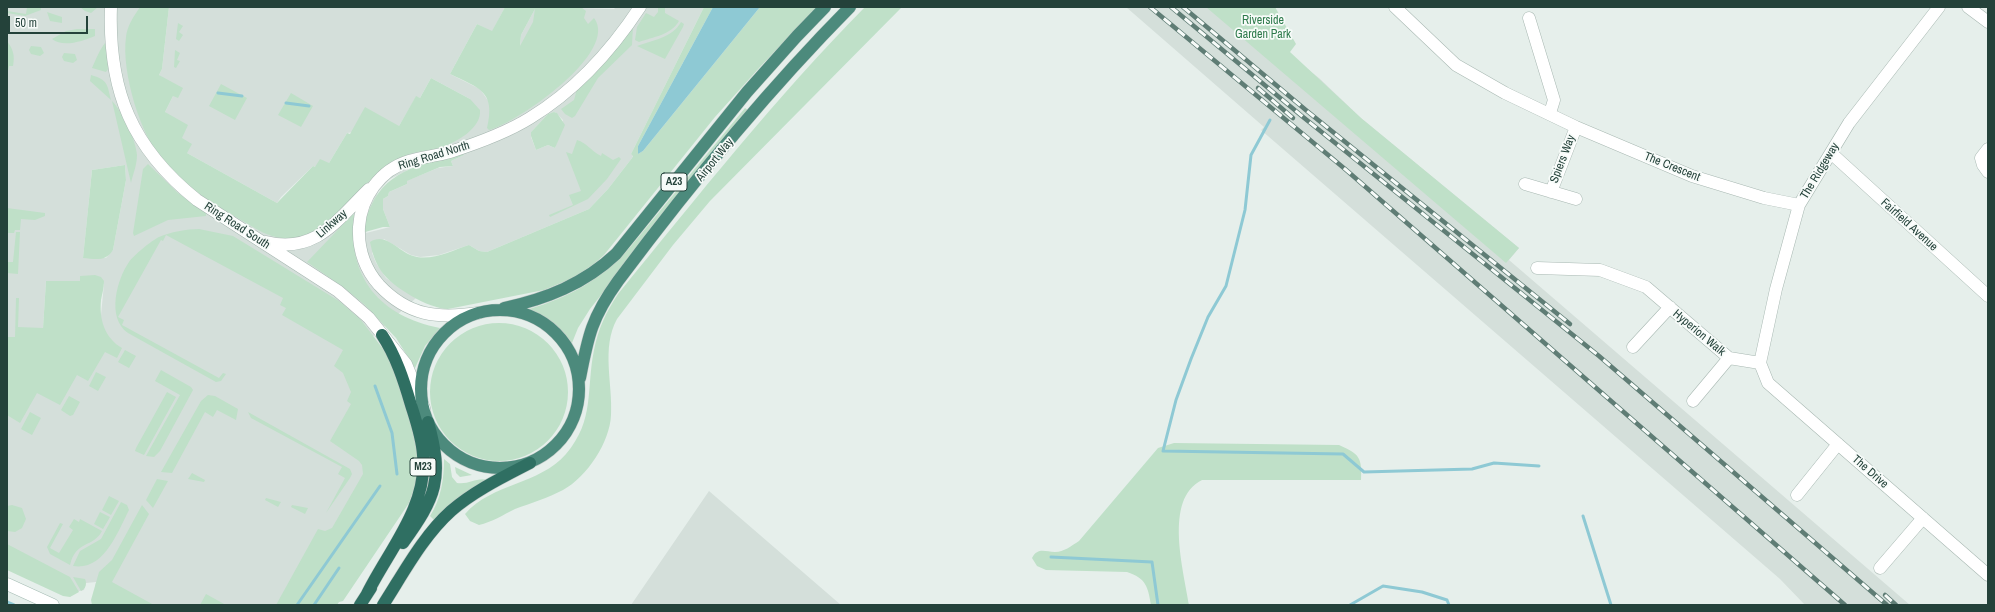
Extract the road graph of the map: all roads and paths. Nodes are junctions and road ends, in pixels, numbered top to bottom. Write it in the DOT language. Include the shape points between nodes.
graph roads {
  1 [pos="111,7"];
  2 [pos="640,7"];
  3 [pos="825,7"];
  4 [pos="850,7"];
  5 [pos="1395,7"];
  6 [pos="1939,7"];
  7 [pos="1968,7"];
  8 [pos="1529,18"];
  9 [pos="1988,22"];
  10 [pos="1550,113"];
  11 [pos="1576,127"];
  12 [pos="1988,149"];
  13 [pos="1831,153"];
  14 [pos="1988,172"];
  15 [pos="1525,184"];
  16 [pos="372,186"];
  17 [pos="1551,192"];
  18 [pos="1576,199"];
  19 [pos="1799,205"];
  20 [pos="259,241"];
  21 [pos="1537,268"];
  22 [pos="1988,296"];
  23 [pos="1670,307"];
  24 [pos="491,310"];
  25 [pos="478,313"];
  26 [pos="382,335"];
  27 [pos="1633,347"];
  28 [pos="1729,358"];
  29 [pos="1760,363"];
  30 [pos="578,394"];
  31 [pos="1693,401"];
  32 [pos="424,408"];
  33 [pos="428,422"];
  34 [pos="1838,444"];
  35 [pos="530,463"];
  36 [pos="1797,495"];
  37 [pos="1923,518"];
  38 [pos="1880,568"];
  39 [pos="1988,575"];
  40 [pos="7,584"];
  41 [pos="367,594"];
  42 [pos="53,605"];
  43 [pos="360,605"];
  44 [pos="382,605"];
  1 -- 20 [label="street, Ring Road South" via="113,50 119,88 129,118 141,141 181,187"];
  2 -- 16 [label="street, Ring Road North" via="624,31 590,71 532,117 475,143 404,163 387,172"];
  3 -- 24 [label="highway, Airport Way / A23" via="747,92 631,237 608,261 592,274 562,291"];
  4 -- 30 [label="highway, Airport Way / A23" via="817,40 752,114 610,291 590,330"];
  5 -- 10 [label="street, The Crescent" via="1456,65 1505,93"];
  6 -- 13 [label="street, The Ridgeway" via="1849,123"];
  7 -- 9 [label="street"];
  8 -- 10 [label="street" via="1554,100"];
  10 -- 11 [label="street, The Crescent"];
  11 -- 17 [label="street, Spiers Way"];
  11 -- 19 [label="street, The Crescent" via="1692,176 1764,198"];
  12 -- 14 [label="street" via="1983,154 1982,162"];
  13 -- 19 [label="street, The Ridgeway"];
  13 -- 22 [label="street, Fairfield Avenue"];
  15 -- 17 [label="street, Spiers Way"];
  16 -- 20 [label="street, Linkway" via="317,238 290,245"];
  16 -- 25 [label="street, Ring Road North" via="363,208 359,235 364,264 374,280 397,300 420,312 446,317"];
  17 -- 18 [label="street, Spiers Way"];
  19 -- 29 [label="street, The Ridgeway" via="1776,289"];
  20 -- 26 [label="street, Ring Road South" via="344,295 365,314"];
  21 -- 23 [label="street, Hyperion Walk" via="1600,270 1646,287"];
  23 -- 27 [label="street, Hyperion Walk"];
  23 -- 28 [label="street, Hyperion Walk"];
  24 -- 25 [label="highway, Airport Way"];
  24 -- 30 [label="highway" via="511,311 528,316 556,334 573,359"];
  25 -- 32 [label="highway, Airport Way" via="450,328 428,354 421,378"];
  26 -- 32 [label="street, Ring Road South" via="409,369"];
  26 -- 41 [label="highway, M23" via="393,355 408,395 422,445 424,467 420,491 412,513"];
  28 -- 29 [label="street, Hyperion Walk"];
  28 -- 31 [label="street, Hyperion Walk"];
  29 -- 34 [label="street, The Drive" via="1768,382"];
  30 -- 35 [label="highway, Airport Way" via="575,414 567,433 549,451"];
  32 -- 33 [label="highway, Airport Way"];
  33 -- 35 [label="highway, Airport Way" via="449,450 479,466 505,469"];
  33 -- 41 [label="highway, M23" via="437,462 433,495 421,519"];
  34 -- 36 [label="street"];
  34 -- 37 [label="street, The Drive"];
  35 -- 44 [label="highway" via="478,492 450,512 427,540"];
  37 -- 38 [label="street"];
  37 -- 39 [label="street, The Drive"];
  40 -- 42 [label="street"];
  41 -- 43 [label="highway, M23"];
}
